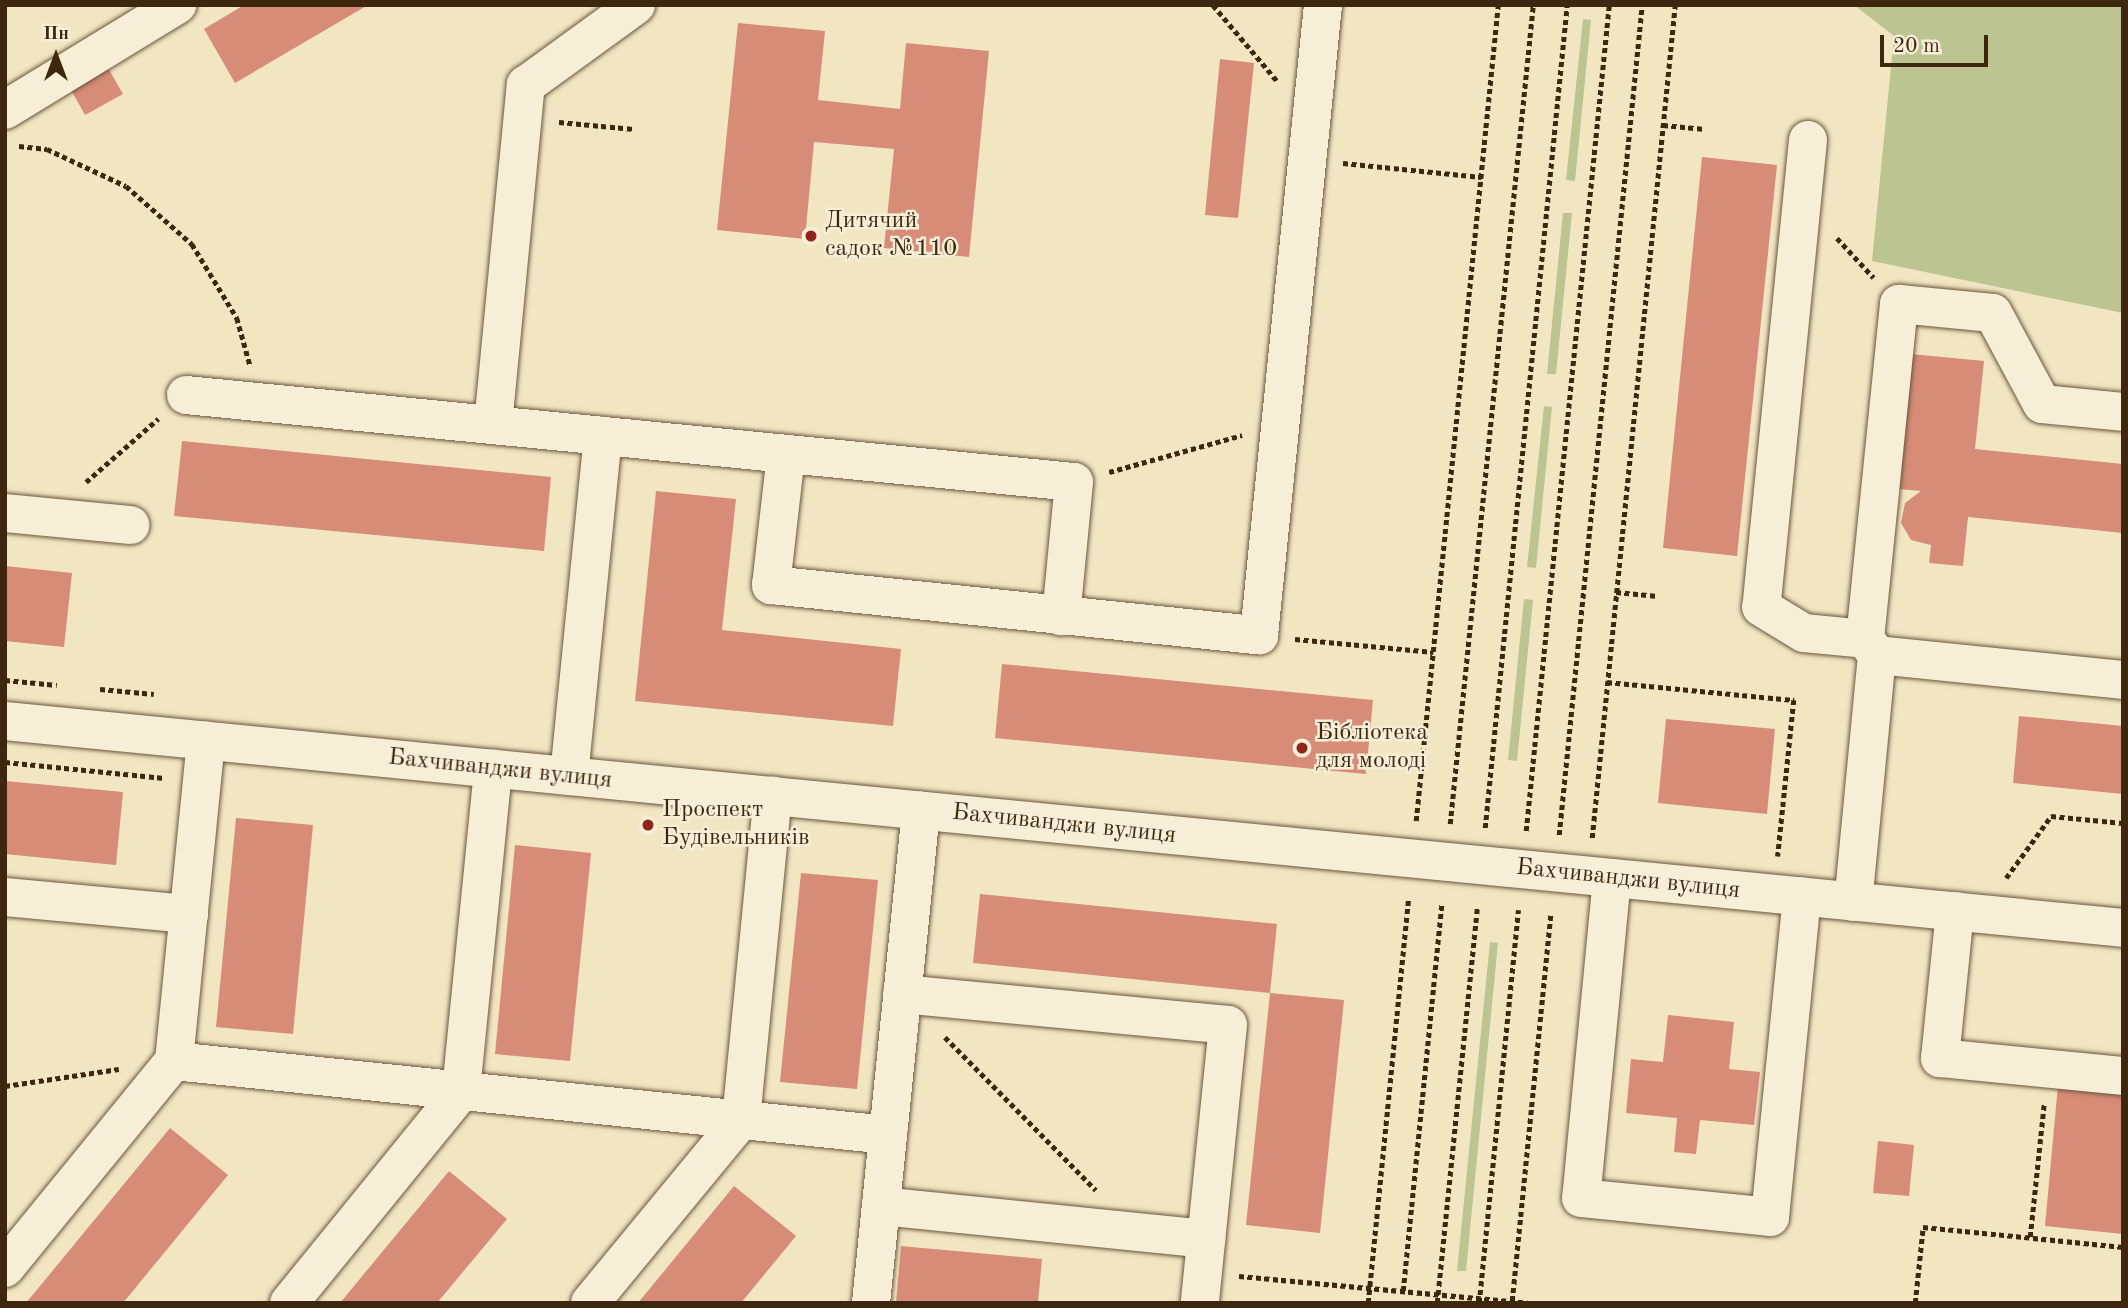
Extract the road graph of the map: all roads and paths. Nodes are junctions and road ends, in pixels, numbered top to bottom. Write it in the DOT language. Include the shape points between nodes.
graph roads {
  1 [pos="177,5"];
  2 [pos="636,5"];
  3 [pos="1213,5"];
  4 [pos="1323,5"];
  5 [pos="1498,5"];
  6 [pos="1532,5"];
  7 [pos="1567,5"];
  8 [pos="1609,5"];
  9 [pos="1642,5"];
  10 [pos="1675,5"];
  11 [pos="5,110"];
  12 [pos="523,118"];
  13 [pos="1311,122"];
  14 [pos="1663,125"];
  15 [pos="634,130"];
  16 [pos="1705,130"];
  17 [pos="1808,140"];
  18 [pos="5,144"];
  19 [pos="1307,160"];
  20 [pos="1481,177"];
  21 [pos="1802,200"];
  22 [pos="1899,304"];
  23 [pos="186,395"];
  24 [pos="260,403"];
  25 [pos="2123,412"];
  26 [pos="493,425"];
  27 [pos="1281,425"];
  28 [pos="603,436"];
  29 [pos="786,454"];
  30 [pos="1074,482"];
  31 [pos="5,513"];
  32 [pos="45,517"];
  33 [pos="130,525"];
  34 [pos="1616,592"];
  35 [pos="1658,596"];
  36 [pos="1061,616"];
  37 [pos="1259,635"];
  38 [pos="1871,647"];
  39 [pos="1433,652"];
  40 [pos="2123,680"];
  41 [pos="1608,682"];
  42 [pos="5,721"];
  43 [pos="206,741"];
  44 [pos="5,762"];
  45 [pos="493,769"];
  46 [pos="569,776"];
  47 [pos="202,782"];
  48 [pos="773,796"];
  49 [pos="921,811"];
  50 [pos="1416,821"];
  51 [pos="2123,823"];
  52 [pos="1450,824"];
  53 [pos="1485,828"];
  54 [pos="1526,831"];
  55 [pos="1559,835"];
  56 [pos="1592,838"];
  57 [pos="1778,856"];
  58 [pos="1612,878"];
  59 [pos="2006,878"];
  60 [pos="5,897"];
  61 [pos="1802,897"];
  62 [pos="1408,899"];
  63 [pos="1443,902"];
  64 [pos="1853,902"];
  65 [pos="1477,906"];
  66 [pos="1518,910"];
  67 [pos="1955,911"];
  68 [pos="1551,913"];
  69 [pos="188,914"];
  70 [pos="2123,928"];
  71 [pos="902,994"];
  72 [pos="941,1034"];
  73 [pos="174,1061"];
  74 [pos="2047,1069"];
  75 [pos="2123,1076"];
  76 [pos="5,1086"];
  77 [pos="461,1091"];
  78 [pos="741,1120"];
  79 [pos="888,1135"];
  80 [pos="1098,1193"];
  81 [pos="881,1206"];
  82 [pos="2031,1237"];
  83 [pos="2123,1247"];
  84 [pos="5,1268"];
  85 [pos="1203,1272"];
  86 [pos="1370,1288"];
  87 [pos="1403,1291"];
  88 [pos="1438,1295"];
  89 [pos="1479,1300"];
  90 [pos="1512,1301"];
  91 [pos="289,1303"];
  92 [pos="590,1303"];
  93 [pos="871,1303"];
  94 [pos="1368,1303"];
  95 [pos="1437,1303"];
  96 [pos="1528,1303"];
  97 [pos="1915,1303"];
  1 -- 11 [label="street"];
  2 -- 12 [label="street" via="527,85"];
  3 -- 13 [label="path"];
  4 -- 13 [label="street"];
  5 -- 20 [label="path"];
  6 -- 52 [label="path"];
  7 -- 53 [label="path"];
  8 -- 54 [label="path"];
  9 -- 55 [label="path"];
  10 -- 14 [label="path"];
  12 -- 15 [label="path"];
  12 -- 26 [label="street"];
  13 -- 19 [label="street"];
  14 -- 16 [label="path"];
  14 -- 34 [label="path"];
  17 -- 21 [label="street"];
  18 -- 24 [label="path" via="47,149 126,186 192,244 237,318"];
  19 -- 20 [label="path"];
  19 -- 27 [label="street"];
  20 -- 39 [label="path"];
  21 -- 22 [label="path"];
  21 -- 38 [label="street" via="1761,607 1804,633"];
  22 -- 25 [label="street" via="1993,313 2042,404"];
  22 -- 38 [label="street"];
  23 -- 24 [label="street"];
  23 -- 32 [label="path"];
  24 -- 26 [label="street"];
  26 -- 28 [label="street"];
  27 -- 30 [label="path"];
  27 -- 37 [label="street"];
  28 -- 29 [label="street"];
  28 -- 46 [label="street"];
  29 -- 30 [label="street"];
  29 -- 36 [label="street" via="771,585"];
  30 -- 36 [label="street"];
  31 -- 32 [label="street"];
  32 -- 33 [label="street"];
  34 -- 35 [label="path"];
  34 -- 41 [label="path"];
  36 -- 37 [label="street"];
  37 -- 39 [label="path"];
  38 -- 40 [label="street"];
  38 -- 64 [label="street"];
  39 -- 50 [label="path"];
  41 -- 56 [label="path"];
  41 -- 57 [label="path" via="1794,700"];
  42 -- 43 [label="street, Бахчиванджи вулиця"];
  43 -- 45 [label="street, Бахчиванджи вулиця"];
  43 -- 47 [label="street"];
  44 -- 47 [label="path"];
  45 -- 46 [label="street, Бахчиванджи вулиця"];
  45 -- 77 [label="street"];
  46 -- 48 [label="street, Бахчиванджи вулиця"];
  47 -- 69 [label="street"];
  48 -- 49 [label="street, Бахчиванджи вулиця"];
  48 -- 78 [label="street"];
  49 -- 58 [label="street, Бахчиванджи вулиця"];
  49 -- 71 [label="street"];
  51 -- 59 [label="path" via="2051,816"];
  58 -- 61 [label="street, Бахчиванджи вулиця"];
  58 -- 61 [label="street" via="1581,1198 1770,1217"];
  60 -- 69 [label="street"];
  61 -- 64 [label="street, Бахчиванджи вулиця"];
  62 -- 86 [label="path"];
  63 -- 87 [label="path"];
  64 -- 67 [label="street, Бахчиванджи вулиця"];
  65 -- 88 [label="path"];
  66 -- 89 [label="path"];
  67 -- 70 [label="street, Бахчиванджи вулиця"];
  67 -- 74 [label="street" via="1940,1058"];
  68 -- 90 [label="path"];
  69 -- 73 [label="street"];
  71 -- 79 [label="street"];
  71 -- 85 [label="street" via="1228,1025"];
  72 -- 80 [label="path"];
  73 -- 76 [label="path"];
  73 -- 77 [label="street"];
  73 -- 84 [label="street"];
  74 -- 75 [label="street"];
  74 -- 82 [label="path"];
  77 -- 78 [label="street"];
  77 -- 91 [label="street"];
  78 -- 79 [label="street"];
  78 -- 92 [label="street"];
  79 -- 81 [label="street"];
  81 -- 85 [label="street"];
  81 -- 93 [label="street"];
  82 -- 83 [label="path"];
  82 -- 97 [label="path" via="1923,1227"];
  85 -- 86 [label="path"];
  86 -- 87 [label="path"];
  86 -- 94 [label="path"];
  87 -- 88 [label="path"];
  88 -- 89 [label="path"];
  88 -- 95 [label="path"];
  89 -- 90 [label="path"];
  90 -- 96 [label="path"];
}
